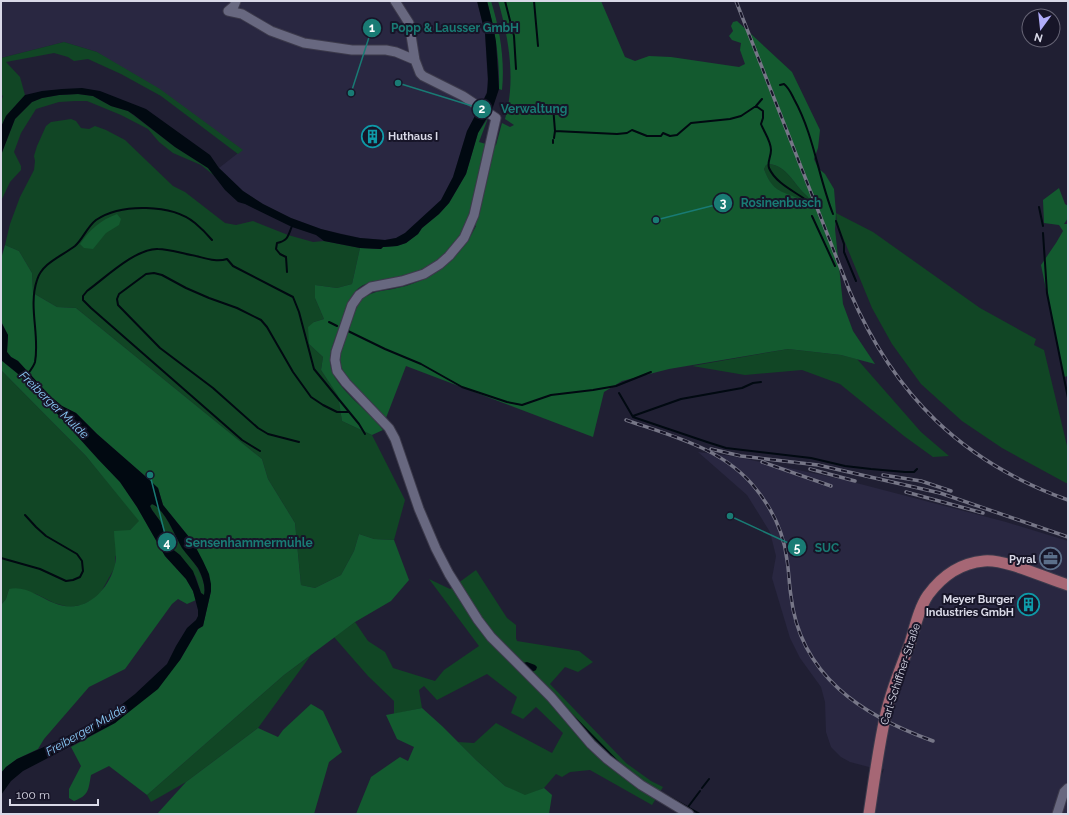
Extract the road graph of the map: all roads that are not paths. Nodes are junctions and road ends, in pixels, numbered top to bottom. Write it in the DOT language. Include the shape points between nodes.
graph roads {
  1 [pos="236,1"];
  2 [pos="396,1"];
  3 [pos="415,60"];
  4 [pos="1068,586"];
  5 [pos="1068,788"];
  6 [pos="689,814"];
  7 [pos="869,814"];
  8 [pos="1057,814"];
  1 -- 3 [label="street" via="228,10 304,43 346,49 386,50"];
  2 -- 3 [label="street" via="409,22"];
  3 -- 6 [label="street" via="423,76 493,116 474,216 464,238 449,256 428,272 402,282 371,287 358,295 352,304 336,352 337,371 389,428 436,549 491,637 551,697 607,759 641,786"];
  4 -- 7 [label="main road, Carl-Schiffner-Straße" via="1007,564 984,561 957,569 932,589 920,614 891,695 883,726"];
  5 -- 8 [label="street" via="1064,792"];
}
